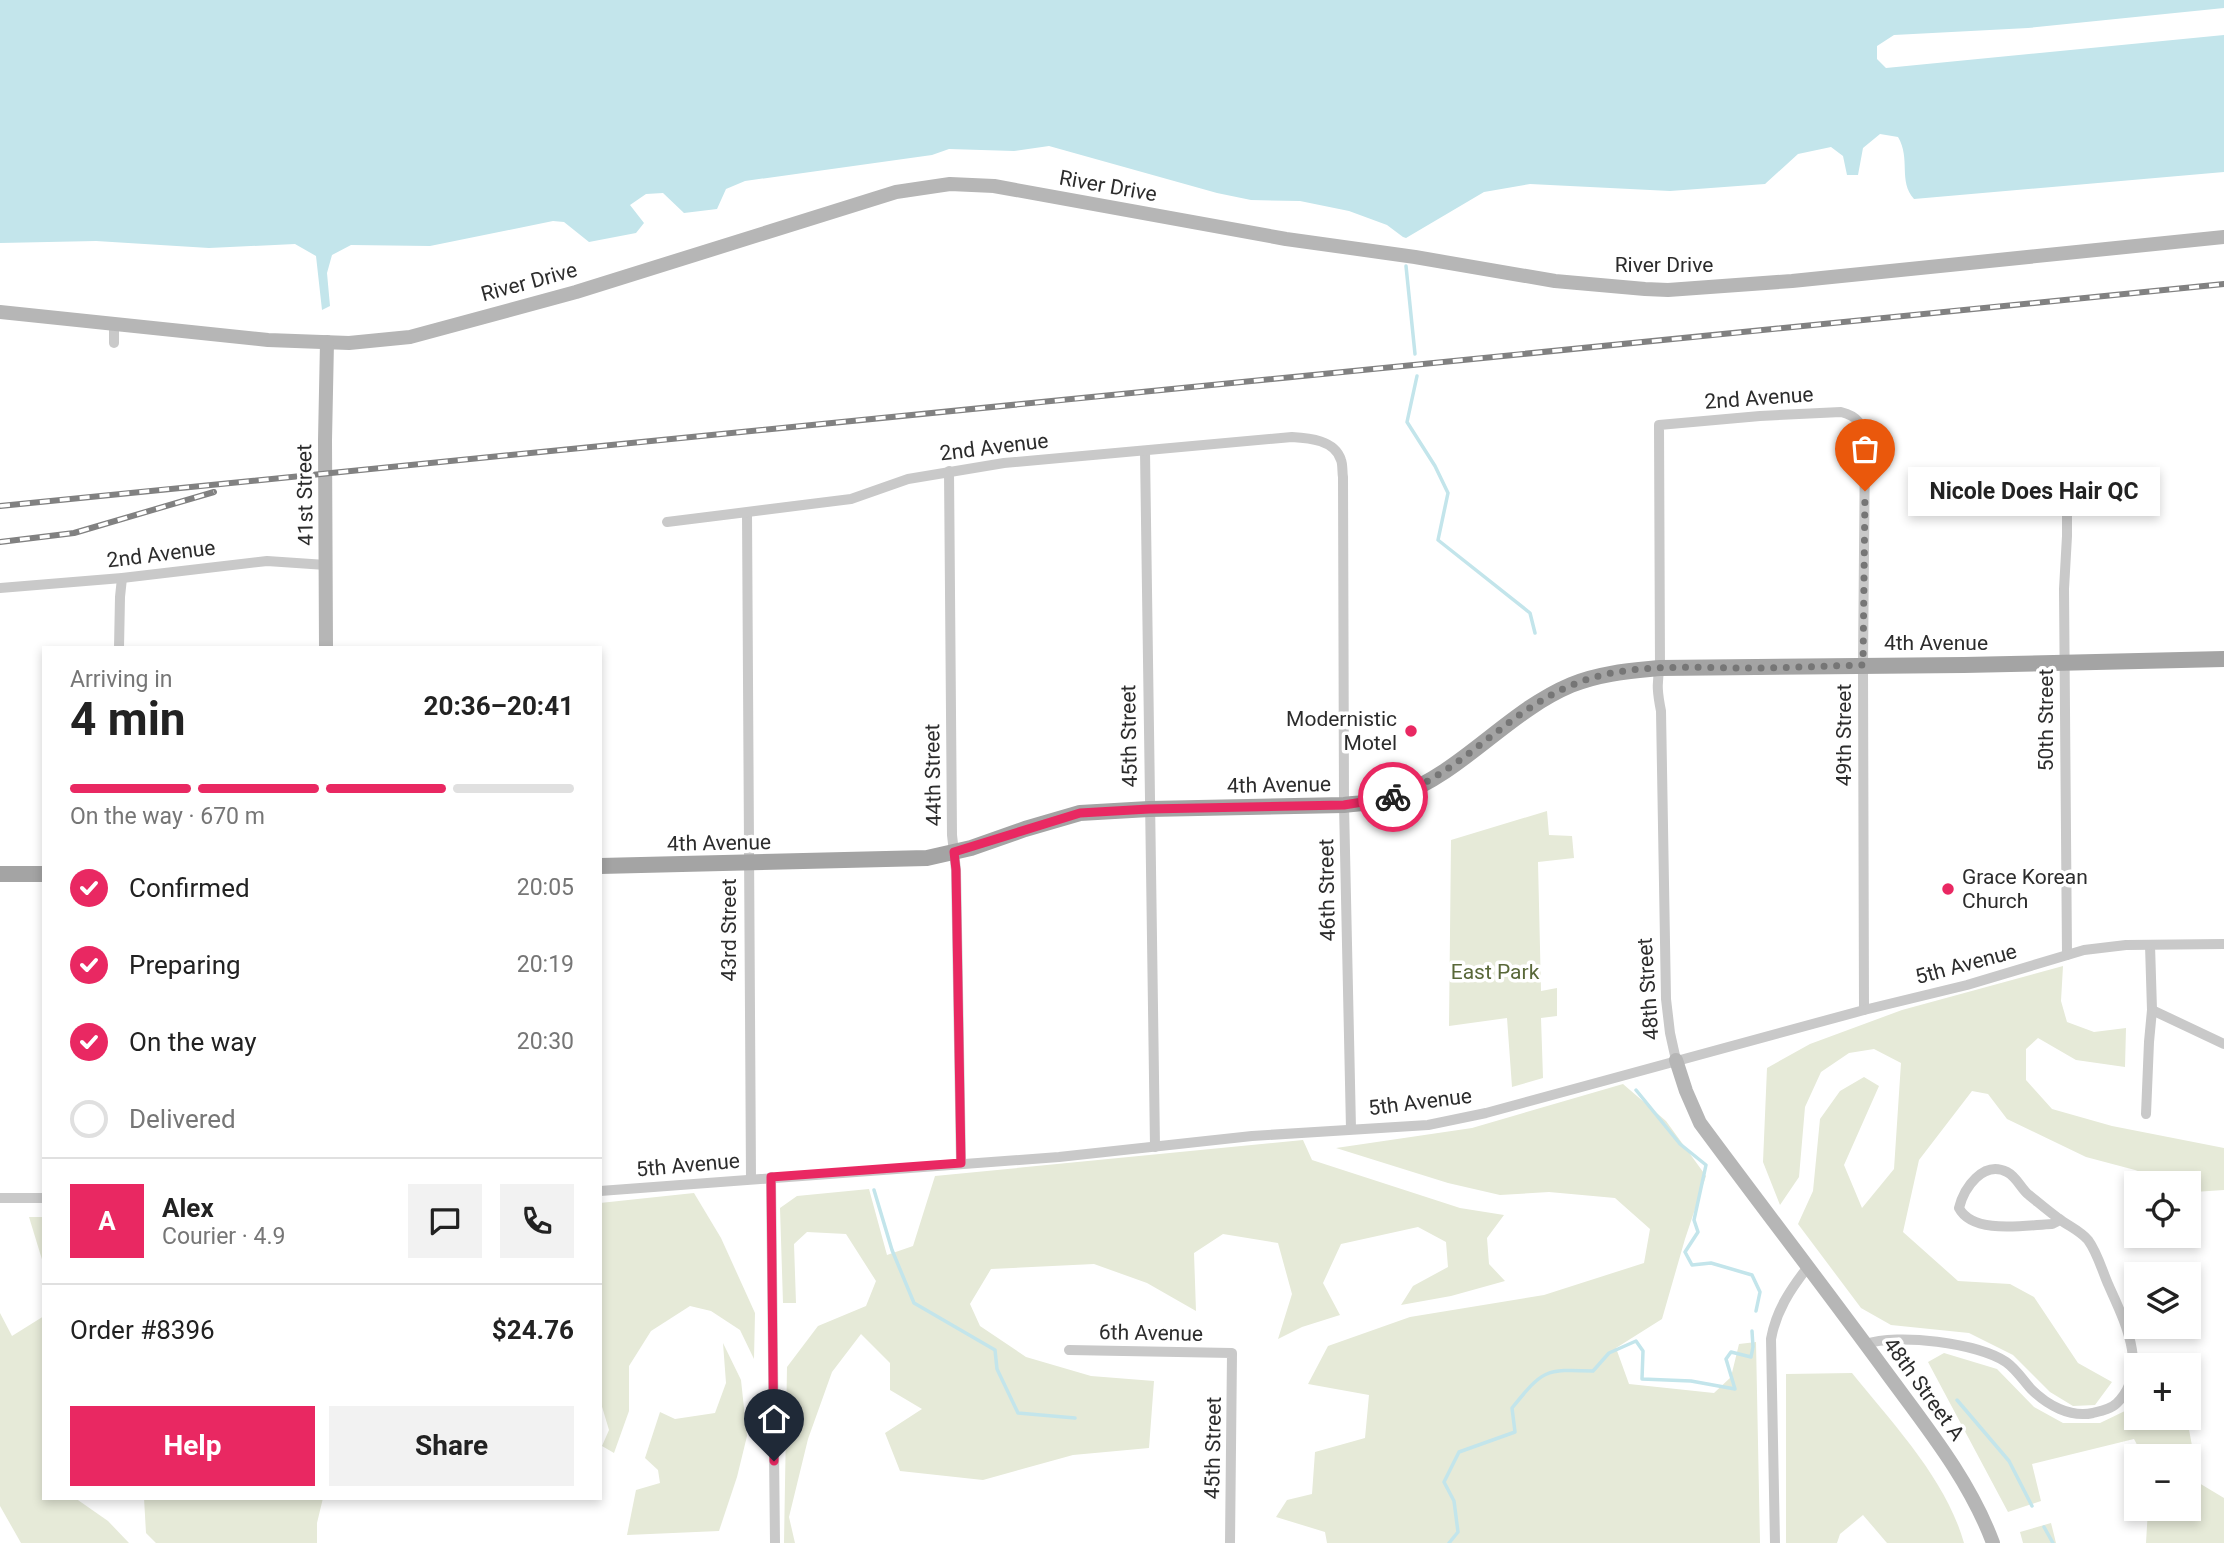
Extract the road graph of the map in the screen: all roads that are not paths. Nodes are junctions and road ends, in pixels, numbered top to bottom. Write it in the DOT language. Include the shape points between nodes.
graph roads {
  1 [pos="2224,237"];
  2 [pos="0,312"];
  3 [pos="114,324"];
  4 [pos="327,342"];
  5 [pos="114,343"];
  6 [pos="1858,420"];
  7 [pos="1659,425"];
  8 [pos="1329,445"];
  9 [pos="1145,451"];
  10 [pos="949,471"];
  11 [pos="2067,486"];
  12 [pos="747,513"];
  13 [pos="667,522"];
  14 [pos="326,565"];
  15 [pos="122,578"];
  16 [pos="0,588"];
  17 [pos="119,646"];
  18 [pos="326,646"];
  19 [pos="2224,659"];
  20 [pos="2065,662"];
  21 [pos="1863,665"];
  22 [pos="1660,668"];
  23 [pos="1344,805"];
  24 [pos="1149,809"];
  25 [pos="954,852"];
  26 [pos="748,863"];
  27 [pos="602,866"];
  28 [pos="0,874"];
  29 [pos="42,874"];
  30 [pos="2224,944"];
  31 [pos="2150,945"];
  32 [pos="2067,955"];
  33 [pos="1864,1010"];
  34 [pos="2152,1010"];
  35 [pos="2224,1044"];
  36 [pos="1675,1060"];
  37 [pos="2146,1114"];
  38 [pos="1351,1129"];
  39 [pos="1155,1147"];
  40 [pos="961,1163"];
  41 [pos="771,1177"];
  42 [pos="751,1179"];
  43 [pos="602,1191"];
  44 [pos="0,1198"];
  45 [pos="42,1198"];
  46 [pos="2060,1220"];
  47 [pos="1807,1268"];
  48 [pos="1866,1345"];
  49 [pos="1069,1350"];
  50 [pos="1232,1353"];
  51 [pos="775,1543"];
  52 [pos="1230,1543"];
  53 [pos="1775,1543"];
  54 [pos="1993,1543"];
  1 -- 4 [label="street, River Drive" via="1792,281 1645,289 1562,282 1286,239 994,186 936,185 896,192 576,292 410,337"];
  2 -- 3 [label="street, River Drive"];
  3 -- 4 [label="street, River Drive"];
  3 -- 5 [label="street"];
  4 -- 14 [label="street, 41st Street"];
  6 -- 7 [label="street, 2nd Avenue" via="1828,412"];
  6 -- 21 [label="street, 49th Street" via="1865,441"];
  7 -- 22 [label="street, 48th Street"];
  8 -- 9 [label="street, 2nd Avenue" via="1292,437"];
  8 -- 23 [label="street, 46th Street" via="1341,460 1343,477"];
  9 -- 10 [label="street, 2nd Avenue"];
  9 -- 24 [label="street, 45th Street"];
  10 -- 12 [label="street, 2nd Avenue" via="908,479 851,499"];
  10 -- 25 [label="street, 44th Street"];
  11 -- 20 [label="street, 50th Street"];
  12 -- 13 [label="street, 2nd Avenue"];
  12 -- 26 [label="street, 43rd Street"];
  14 -- 15 [label="street, 2nd Avenue" via="267,561"];
  14 -- 18 [label="street, 41st Street"];
  15 -- 16 [label="street, 2nd Avenue"];
  15 -- 17 [label="street"];
  19 -- 20 [label="main road, 4th Avenue"];
  20 -- 21 [label="main road, 4th Avenue"];
  20 -- 32 [label="street, 50th Street"];
  21 -- 22 [label="main road, 4th Avenue"];
  21 -- 33 [label="street, 49th Street"];
  22 -- 23 [label="main road, 4th Avenue" via="1605,674 1573,684 1536,704 1429,782 1395,797"];
  22 -- 36 [label="street, 48th Street" via="1666,999"];
  23 -- 24 [label="main road, 4th Avenue"];
  23 -- 38 [label="street, 46th Street"];
  24 -- 25 [label="main road, 4th Avenue" via="1080,813"];
  24 -- 39 [label="street, 45th Street"];
  25 -- 26 [label="main road, 4th Avenue" via="927,858"];
  25 -- 40 [label="street, 44th Street"];
  26 -- 27 [label="main road, 4th Avenue"];
  26 -- 42 [label="street, 43rd Street"];
  28 -- 29 [label="main road"];
  30 -- 31 [label="street, 5th Avenue"];
  31 -- 32 [label="street, 5th Avenue" via="2102,947"];
  31 -- 34 [label="street"];
  32 -- 33 [label="street, 5th Avenue"];
  33 -- 36 [label="street, 5th Avenue"];
  34 -- 35 [label="street"];
  34 -- 37 [label="street"];
  36 -- 38 [label="street, 5th Avenue" via="1457,1120"];
  36 -- 47 [label="street, 48th Street" via="1700,1122"];
  38 -- 39 [label="street, 5th Avenue"];
  39 -- 40 [label="street, 5th Avenue"];
  40 -- 41 [label="street, 5th Avenue"];
  41 -- 42 [label="street, 5th Avenue"];
  41 -- 51 [label="street"];
  42 -- 43 [label="street, 5th Avenue"];
  44 -- 45 [label="street"];
  46 -- 46 [label="street" via="2005,1171 1987,1171 1976,1177 1959,1208 1963,1216 1985,1225"];
  46 -- 48 [label="street" via="2089,1242 2131,1342 2134,1365 2117,1403 2090,1413 2053,1407 2005,1361 1963,1345 1912,1340"];
  47 -- 48 [label="street, 48th Street A"];
  47 -- 53 [label="street" via="1774,1320"];
  48 -- 54 [label="street, 48th Street A" via="1959,1473"];
  49 -- 50 [label="street, 6th Avenue"];
  50 -- 52 [label="street, 45th Street"];
}
